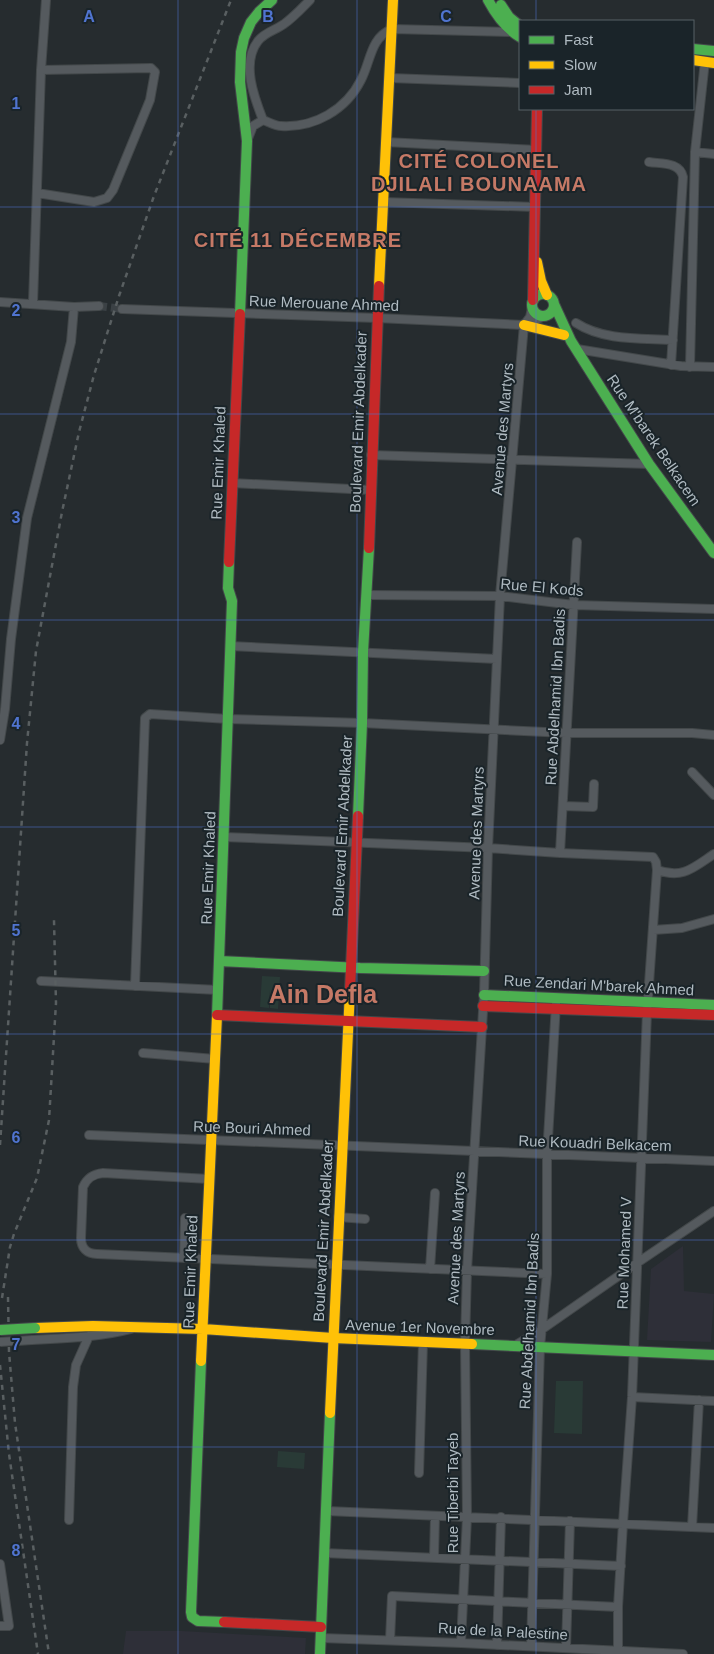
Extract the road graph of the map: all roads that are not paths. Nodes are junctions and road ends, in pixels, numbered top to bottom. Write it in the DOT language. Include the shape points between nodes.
graph roads {
  1 [pos="46,0"];
  2 [pos="272,0"];
  3 [pos="310,0"];
  4 [pos="394,0"];
  5 [pos="488,0"];
  6 [pos="498,0"];
  7 [pos="392,29"];
  8 [pos="517,32"];
  9 [pos="694,49"];
  10 [pos="714,52"];
  11 [pos="694,60"];
  12 [pos="709,62"];
  13 [pos="41,70"];
  14 [pos="390,78"];
  15 [pos="519,83"];
  16 [pos="537,110"];
  17 [pos="263,120"];
  18 [pos="247,141"];
  19 [pos="386,142"];
  20 [pos="536,150"];
  21 [pos="695,152"];
  22 [pos="714,154"];
  23 [pos="649,162"];
  24 [pos="36,193"];
  25 [pos="383,202"];
  26 [pos="536,207"];
  27 [pos="534,249"];
  28 [pos="547,295"];
  29 [pos="0,302"];
  30 [pos="33,304"];
  31 [pos="533,304"];
  32 [pos="554,304"];
  33 [pos="74,306"];
  34 [pos="99,306"];
  35 [pos="122,309"];
  36 [pos="240,314"];
  37 [pos="546,316"];
  38 [pos="377,318"];
  39 [pos="576,323"];
  40 [pos="524,325"];
  41 [pos="673,340"];
  42 [pos="570,342"];
  43 [pos="671,365"];
  44 [pos="690,367"];
  45 [pos="714,367"];
  46 [pos="371,455"];
  47 [pos="513,460"];
  48 [pos="648,464"];
  49 [pos="232,483"];
  50 [pos="370,490"];
  51 [pos="577,542"];
  52 [pos="714,553"];
  53 [pos="368,595"];
  54 [pos="500,596"];
  55 [pos="574,605"];
  56 [pos="714,609"];
  57 [pos="230,646"];
  58 [pos="363,652"];
  59 [pos="497,659"];
  60 [pos="228,719"];
  61 [pos="362,723"];
  62 [pos="494,730"];
  63 [pos="566,733"];
  64 [pos="714,735"];
  65 [pos="0,740"];
  66 [pos="692,772"];
  67 [pos="594,784"];
  68 [pos="714,795"];
  69 [pos="562,806"];
  70 [pos="224,837"];
  71 [pos="356,843"];
  72 [pos="488,848"];
  73 [pos="560,853"];
  74 [pos="714,854"];
  75 [pos="657,870"];
  76 [pos="714,919"];
  77 [pos="653,930"];
  78 [pos="219,961"];
  79 [pos="350,968"];
  80 [pos="484,971"];
  81 [pos="41,981"];
  82 [pos="135,986"];
  83 [pos="218,990"];
  84 [pos="484,995"];
  85 [pos="556,998"];
  86 [pos="714,1005"];
  87 [pos="483,1006"];
  88 [pos="648,1008"];
  89 [pos="555,1009"];
  90 [pos="217,1015"];
  91 [pos="714,1015"];
  92 [pos="348,1021"];
  93 [pos="482,1027"];
  94 [pos="143,1053"];
  95 [pos="215,1059"];
  96 [pos="88,1135"];
  97 [pos="210,1141"];
  98 [pos="343,1145"];
  99 [pos="474,1151"];
  100 [pos="547,1155"];
  101 [pos="642,1158"];
  102 [pos="714,1161"];
  103 [pos="208,1179"];
  104 [pos="435,1193"];
  105 [pos="714,1212"];
  106 [pos="338,1217"];
  107 [pos="185,1218"];
  108 [pos="365,1218"];
  109 [pos="184,1258"];
  110 [pos="206,1260"];
  111 [pos="637,1263"];
  112 [pos="336,1265"];
  113 [pos="430,1268"];
  114 [pos="467,1270"];
  115 [pos="547,1274"];
  116 [pos="140,1326"];
  117 [pos="203,1329"];
  118 [pos="0,1330"];
  119 [pos="541,1330"];
  120 [pos="89,1336"];
  121 [pos="333,1338"];
  122 [pos="0,1342"];
  123 [pos="423,1342"];
  124 [pos="465,1343"];
  125 [pos="514,1346"];
  126 [pos="540,1347"];
  127 [pos="634,1351"];
  128 [pos="714,1356"];
  129 [pos="632,1397"];
  130 [pos="700,1400"];
  131 [pos="714,1401"];
  132 [pos="420,1473"];
  133 [pos="327,1511"];
  134 [pos="435,1516"];
  135 [pos="467,1517"];
  136 [pos="501,1518"];
  137 [pos="535,1519"];
  138 [pos="69,1520"];
  139 [pos="570,1520"];
  140 [pos="622,1524"];
  141 [pos="692,1527"];
  142 [pos="714,1528"];
  143 [pos="324,1553"];
  144 [pos="434,1557"];
  145 [pos="466,1559"];
  146 [pos="500,1561"];
  147 [pos="533,1562"];
  148 [pos="0,1564"];
  149 [pos="569,1565"];
  150 [pos="621,1566"];
  151 [pos="463,1599"];
  152 [pos="499,1601"];
  153 [pos="533,1603"];
  154 [pos="568,1605"];
  155 [pos="618,1607"];
  156 [pos="0,1626"];
  157 [pos="322,1626"];
  158 [pos="321,1638"];
  159 [pos="390,1640"];
  160 [pos="461,1643"];
  161 [pos="497,1645"];
  162 [pos="531,1646"];
  163 [pos="566,1648"];
  164 [pos="618,1650"];
  165 [pos="320,1654"];
  166 [pos="683,1654"];
  1 -- 13 [label="street"];
  2 -- 18 [label="main road, Rue Emir Khaled" via="248,26 240,53"];
  3 -- 17 [label="street" via="285,24 259,40 253,49 250,62 252,86"];
  4 -- 7 [label="main road, Boulevard Emir Abdelkader"];
  5 -- 8 [label="main road" via="500,20"];
  6 -- 8 [label="main road"];
  7 -- 8 [label="street"];
  7 -- 14 [label="main road, Boulevard Emir Abdelkader"];
  7 -- 17 [label="street" via="378,38 360,83 337,109 310,124 279,126"];
  9 -- 10 [label="main road"];
  11 -- 12 [label="main road"];
  12 -- 21 [label="street"];
  13 -- 24 [label="street"];
  13 -- 24 [label="street" via="152,68 155,72 150,100 107,198 94,202"];
  14 -- 15 [label="street"];
  14 -- 19 [label="main road, Boulevard Emir Abdelkader"];
  16 -- 20 [label="main road"];
  17 -- 18 [label="street" via="254,126"];
  18 -- 36 [label="main road, Rue Emir Khaled"];
  19 -- 20 [label="street"];
  19 -- 25 [label="main road, Boulevard Emir Abdelkader"];
  20 -- 26 [label="main road"];
  21 -- 22 [label="street"];
  21 -- 44 [label="street"];
  23 -- 41 [label="street" via="678,166 683,176"];
  24 -- 30 [label="street"];
  25 -- 26 [label="street"];
  25 -- 38 [label="main road, Boulevard Emir Abdelkader"];
  26 -- 27 [label="main road"];
  27 -- 28 [label="main road"];
  27 -- 31 [label="main road"];
  28 -- 31 [label="main road" via="539,295"];
  28 -- 32 [label="main road"];
  29 -- 30 [label="street"];
  30 -- 33 [label="street"];
  31 -- 37 [label="main road" via="537,315"];
  31 -- 40 [label="street, Avenue des Martyrs"];
  32 -- 37 [label="main road"];
  32 -- 42 [label="main road, Rue M'barek Belkacem"];
  33 -- 34 [label="street"];
  33 -- 65 [label="street" via="71,342 27,518"];
  35 -- 36 [label="street, Rue Merouane Ahmed"];
  36 -- 38 [label="street, Rue Merouane Ahmed"];
  36 -- 49 [label="main road, Rue Emir Khaled"];
  37 -- 40 [label="street"];
  37 -- 42 [label="main road, Rue M'barek Belkacem"];
  38 -- 40 [label="street, Rue Merouane Ahmed"];
  38 -- 46 [label="main road, Boulevard Emir Abdelkader"];
  39 -- 41 [label="street" via="615,337"];
  40 -- 42 [label="main road"];
  40 -- 47 [label="street, Avenue des Martyrs"];
  41 -- 43 [label="street"];
  42 -- 43 [label="street"];
  42 -- 48 [label="main road, Rue M'barek Belkacem"];
  43 -- 44 [label="street"];
  44 -- 45 [label="street"];
  46 -- 47 [label="street"];
  46 -- 50 [label="main road, Boulevard Emir Abdelkader"];
  47 -- 48 [label="street"];
  47 -- 54 [label="street, Avenue des Martyrs"];
  48 -- 52 [label="main road, Rue M'barek Belkacem"];
  49 -- 50 [label="street"];
  49 -- 57 [label="main road, Rue Emir Khaled" via="228,588 232,601"];
  50 -- 53 [label="main road, Boulevard Emir Abdelkader"];
  51 -- 55 [label="street, Rue Abdelhamid Ibn Badis"];
  53 -- 54 [label="street, Rue El Kods"];
  53 -- 58 [label="main road, Boulevard Emir Abdelkader"];
  54 -- 55 [label="street, Rue El Kods"];
  54 -- 59 [label="street, Avenue des Martyrs"];
  55 -- 56 [label="street, Rue El Kods"];
  55 -- 63 [label="street, Rue Abdelhamid Ibn Badis"];
  57 -- 58 [label="street"];
  57 -- 60 [label="main road, Rue Emir Khaled"];
  58 -- 59 [label="street"];
  58 -- 61 [label="main road, Boulevard Emir Abdelkader"];
  59 -- 62 [label="street, Avenue des Martyrs"];
  60 -- 61 [label="street"];
  60 -- 70 [label="main road, Rue Emir Khaled"];
  60 -- 82 [label="street" via="150,714 145,718"];
  61 -- 62 [label="street"];
  61 -- 71 [label="main road, Boulevard Emir Abdelkader"];
  62 -- 63 [label="street"];
  62 -- 72 [label="street, Avenue des Martyrs"];
  63 -- 64 [label="street"];
  63 -- 69 [label="street, Rue Abdelhamid Ibn Badis"];
  66 -- 68 [label="street"];
  67 -- 69 [label="street" via="593,806"];
  69 -- 73 [label="street, Rue Abdelhamid Ibn Badis"];
  70 -- 71 [label="street"];
  70 -- 78 [label="main road, Rue Emir Khaled"];
  71 -- 72 [label="street"];
  71 -- 79 [label="main road, Boulevard Emir Abdelkader"];
  72 -- 73 [label="street"];
  72 -- 80 [label="street, Avenue des Martyrs"];
  73 -- 75 [label="street, Rue Mohamed V" via="653,856"];
  74 -- 75 [label="street" via="679,874"];
  75 -- 77 [label="street, Rue Mohamed V"];
  76 -- 77 [label="street" via="682,928"];
  77 -- 88 [label="street, Rue Mohamed V"];
  78 -- 79 [label="main road"];
  78 -- 83 [label="main road, Rue Emir Khaled"];
  79 -- 80 [label="main road"];
  79 -- 92 [label="main road, Boulevard Emir Abdelkader"];
  80 -- 84 [label="street, Avenue des Martyrs"];
  81 -- 82 [label="street"];
  82 -- 83 [label="street"];
  83 -- 90 [label="main road, Rue Emir Khaled"];
  84 -- 85 [label="main road, Rue Zendari M'barek Ahmed"];
  84 -- 87 [label="street, Avenue des Martyrs"];
  85 -- 88 [label="main road, Rue Zendari M'barek Ahmed"];
  85 -- 89 [label="street, Rue Abdelhamid Ibn Badis"];
  86 -- 88 [label="main road, Rue Zendari M'barek Ahmed"];
  87 -- 89 [label="main road"];
  87 -- 93 [label="street, Avenue des Martyrs"];
  88 -- 89 [label="main road"];
  88 -- 91 [label="main road"];
  88 -- 101 [label="street, Rue Mohamed V"];
  89 -- 100 [label="street, Rue Abdelhamid Ibn Badis"];
  90 -- 92 [label="main road"];
  90 -- 95 [label="main road, Rue Emir Khaled"];
  92 -- 93 [label="main road"];
  92 -- 98 [label="main road, Boulevard Emir Abdelkader"];
  93 -- 99 [label="street, Avenue des Martyrs"];
  94 -- 95 [label="street"];
  95 -- 97 [label="main road, Rue Emir Khaled"];
  96 -- 97 [label="street, Rue Bouri Ahmed"];
  97 -- 98 [label="street, Rue Bouri Ahmed"];
  97 -- 103 [label="main road, Rue Emir Khaled"];
  98 -- 99 [label="street, Rue Bouri Ahmed"];
  98 -- 106 [label="main road, Boulevard Emir Abdelkader"];
  99 -- 100 [label="street, Rue Kouadri Belkacem"];
  99 -- 114 [label="street, Avenue des Martyrs"];
  100 -- 101 [label="street, Rue Kouadri Belkacem"];
  100 -- 115 [label="street, Rue Abdelhamid Ibn Badis"];
  101 -- 102 [label="street, Rue Kouadri Belkacem"];
  101 -- 111 [label="street, Rue Mohamed V"];
  103 -- 109 [label="street" via="103,1173 88,1178 84,1188 81,1242 87,1251 93,1254"];
  103 -- 110 [label="main road, Rue Emir Khaled"];
  104 -- 113 [label="street"];
  105 -- 111 [label="street"];
  106 -- 108 [label="street"];
  106 -- 112 [label="main road, Boulevard Emir Abdelkader"];
  107 -- 109 [label="street"];
  109 -- 110 [label="street"];
  110 -- 112 [label="street"];
  110 -- 117 [label="main road, Rue Emir Khaled"];
  111 -- 119 [label="street"];
  111 -- 127 [label="street, Rue Mohamed V"];
  112 -- 113 [label="street"];
  112 -- 121 [label="main road, Boulevard Emir Abdelkader"];
  113 -- 114 [label="street"];
  114 -- 115 [label="street"];
  114 -- 124 [label="street, Avenue des Martyrs"];
  115 -- 119 [label="street, Rue Abdelhamid Ibn Badis"];
  116 -- 117 [label="main road, Avenue 1er Novembre"];
  116 -- 118 [label="main road, Avenue 1er Novembre, bridge"];
  116 -- 120 [label="street" via="113,1334"];
  117 -- 121 [label="main road, Avenue 1er Novembre"];
  117 -- 157 [label="main road, Rue Emir Khaled" via="192,1617 198,1621"];
  119 -- 125 [label="street"];
  119 -- 126 [label="street, Rue Abdelhamid Ibn Badis"];
  120 -- 122 [label="street, bridge"];
  120 -- 138 [label="street" via="76,1365 73,1387"];
  121 -- 123 [label="main road, Avenue 1er Novembre"];
  121 -- 133 [label="main road, Boulevard Emir Abdelkader"];
  123 -- 124 [label="main road, Avenue 1er Novembre"];
  123 -- 132 [label="street"];
  124 -- 125 [label="main road, Avenue 1er Novembre"];
  124 -- 135 [label="street, Rue Tiberbi Tayeb"];
  125 -- 126 [label="main road, Avenue 1er Novembre"];
  126 -- 127 [label="main road, Avenue 1er Novembre"];
  126 -- 137 [label="street, Rue Abdelhamid Ibn Badis"];
  127 -- 128 [label="main road, Avenue 1er Novembre"];
  127 -- 129 [label="street, Rue Mohamed V"];
  129 -- 130 [label="street"];
  129 -- 140 [label="street, Rue Mohamed V"];
  130 -- 131 [label="street"];
  130 -- 141 [label="street"];
  133 -- 134 [label="street"];
  133 -- 143 [label="main road, Boulevard Emir Abdelkader"];
  134 -- 135 [label="street"];
  134 -- 144 [label="street"];
  135 -- 136 [label="street"];
  135 -- 145 [label="street, Rue Tiberbi Tayeb"];
  136 -- 137 [label="street"];
  136 -- 146 [label="street"];
  137 -- 139 [label="street"];
  137 -- 147 [label="street, Rue Abdelhamid Ibn Badis"];
  139 -- 140 [label="street"];
  139 -- 149 [label="street"];
  140 -- 141 [label="street"];
  140 -- 150 [label="street, Rue Mohamed V"];
  141 -- 142 [label="street"];
  143 -- 144 [label="street"];
  143 -- 157 [label="main road, Boulevard Emir Abdelkader"];
  144 -- 145 [label="street"];
  145 -- 146 [label="street"];
  145 -- 151 [label="street, Rue Tiberbi Tayeb"];
  146 -- 147 [label="street"];
  146 -- 152 [label="street"];
  147 -- 149 [label="street"];
  147 -- 153 [label="street, Rue Abdelhamid Ibn Badis"];
  148 -- 156 [label="street" via="9,1626"];
  149 -- 150 [label="street"];
  149 -- 154 [label="street"];
  150 -- 155 [label="street, Rue Mohamed V"];
  151 -- 152 [label="street"];
  151 -- 159 [label="street" via="392,1596"];
  151 -- 160 [label="street, Rue Tiberbi Tayeb"];
  152 -- 153 [label="street"];
  152 -- 161 [label="street"];
  153 -- 154 [label="street"];
  153 -- 162 [label="street, Rue Abdelhamid Ibn Badis"];
  154 -- 155 [label="street"];
  154 -- 163 [label="street"];
  155 -- 164 [label="street, Rue Mohamed V"];
  157 -- 158 [label="main road, Boulevard Emir Abdelkader"];
  158 -- 159 [label="street, Rue de la Palestine"];
  158 -- 165 [label="main road, Boulevard Emir Abdelkader"];
  159 -- 160 [label="street, Rue de la Palestine"];
  160 -- 161 [label="street, Rue de la Palestine"];
  161 -- 162 [label="street, Rue de la Palestine"];
  162 -- 163 [label="street, Rue de la Palestine"];
  163 -- 164 [label="street, Rue de la Palestine"];
  164 -- 166 [label="street, Rue de la Palestine"];
}
